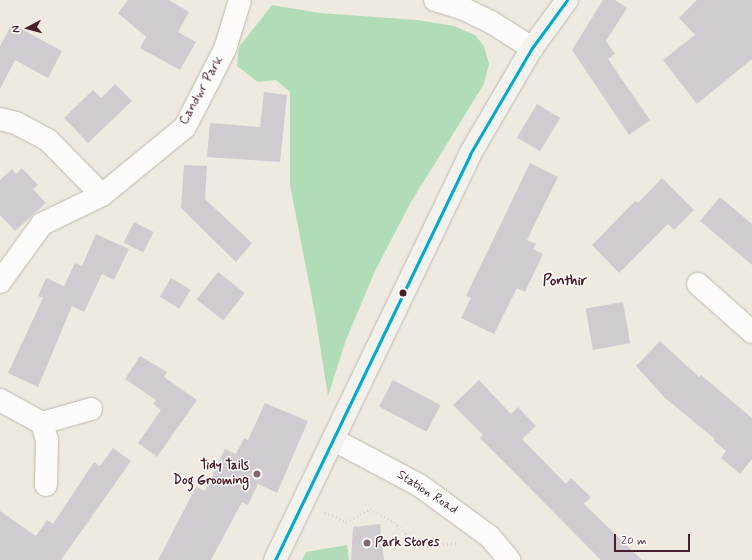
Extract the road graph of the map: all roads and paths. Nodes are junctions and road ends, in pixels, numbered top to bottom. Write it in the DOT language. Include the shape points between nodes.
graph roads {
  1 [pos="240,0"];
  2 [pos="435,0"];
  3 [pos="567,0"];
  4 [pos="532,48"];
  5 [pos="0,120"];
  6 [pos="102,195"];
  7 [pos="0,282"];
  8 [pos="698,284"];
  9 [pos="752,332"];
  10 [pos="0,400"];
  11 [pos="91,409"];
  12 [pos="42,423"];
  13 [pos="334,440"];
  14 [pos="46,485"];
  15 [pos="302,501"];
  16 [pos="490,537"];
  17 [pos="275,560"];
  18 [pos="509,560"];
  1 -- 6 [label="street, Candwr Park" via="225,49 185,127"];
  2 -- 4 [label="street" via="464,9 491,22"];
  3 -- 4 [label="main road"];
  4 -- 13 [label="main road" via="470,154"];
  5 -- 6 [label="street" via="16,123 48,140"];
  6 -- 7 [label="street, Candwr Park" via="42,224"];
  8 -- 9 [label="street"];
  10 -- 12 [label="street"];
  11 -- 12 [label="street"];
  12 -- 14 [label="street" via="47,440"];
  13 -- 15 [label="main road"];
  13 -- 16 [label="street, Station Road" via="418,485"];
  15 -- 16 [label="path" via="346,522 370,509 394,522 419,547 440,547"];
  15 -- 17 [label="main road"];
  16 -- 18 [label="street, Station Road"];
}
